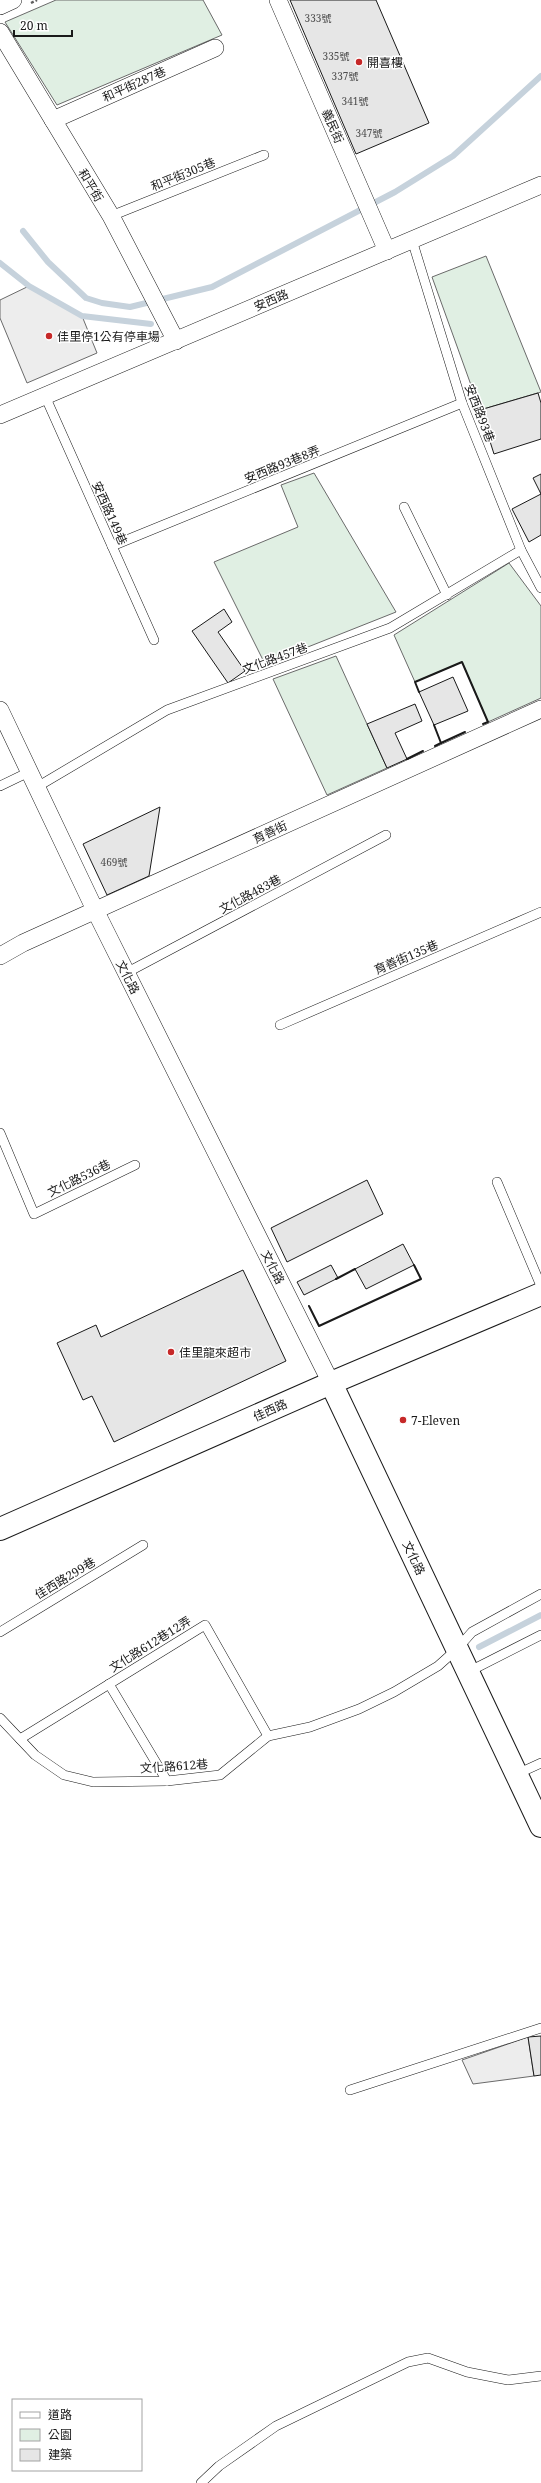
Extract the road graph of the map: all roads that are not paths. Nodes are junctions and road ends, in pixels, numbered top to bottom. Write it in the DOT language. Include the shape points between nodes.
graph roads {
  1 [pos="13,0"];
  2 [pos="278,0"];
  3 [pos="0,6"];
  4 [pos="0,32"];
  5 [pos="215,48"];
  6 [pos="53,120"];
  7 [pos="264,154"];
  8 [pos="541,185"];
  9 [pos="111,216"];
  10 [pos="412,240"];
  11 [pos="387,251"];
  12 [pos="176,341"];
  13 [pos="44,396"];
  14 [pos="462,403"];
  15 [pos="0,415"];
  16 [pos="404,507"];
  17 [pos="112,546"];
  18 [pos="521,550"];
  19 [pos="541,588"];
  20 [pos="446,595"];
  21 [pos="154,640"];
  22 [pos="541,709"];
  23 [pos="0,710"];
  24 [pos="29,772"];
  25 [pos="0,786"];
  26 [pos="37,787"];
  27 [pos="386,835"];
  28 [pos="96,912"];
  29 [pos="541,912"];
  30 [pos="0,956"];
  31 [pos="126,973"];
  32 [pos="280,1025"];
  33 [pos="0,1133"];
  34 [pos="135,1165"];
  35 [pos="497,1182"];
  36 [pos="541,1286"];
  37 [pos="541,1294"];
  38 [pos="331,1383"];
  39 [pos="0,1529"];
  40 [pos="143,1545"];
  41 [pos="541,1594"];
  42 [pos="0,1632"];
  43 [pos="541,1635"];
  44 [pos="457,1650"];
  45 [pos="468,1672"];
  46 [pos="109,1684"];
  47 [pos="0,1718"];
  48 [pos="268,1736"];
  49 [pos="20,1739"];
  50 [pos="541,1763"];
  51 [pos="516,1774"];
  52 [pos="167,1780"];
  53 [pos="541,1826"];
  54 [pos="541,2028"];
  55 [pos="350,2090"];
  56 [pos="541,2376"];
  57 [pos="201,2483"];
  1 -- 3 [label="street"];
  2 -- 11 [label="street, 義民街"];
  4 -- 6 [label="street, 和平街"];
  5 -- 6 [label="street, 和平街287巷"];
  6 -- 9 [label="street, 和平街"];
  7 -- 9 [label="lane, 和平街305巷"];
  8 -- 10 [label="street, 安西路"];
  9 -- 12 [label="street, 和平街"];
  10 -- 11 [label="street, 安西路"];
  10 -- 14 [label="lane, 安西路93巷"];
  11 -- 12 [label="street, 安西路"];
  12 -- 13 [label="street, 安西路"];
  13 -- 15 [label="street, 安西路"];
  13 -- 17 [label="lane, 安西路149巷"];
  14 -- 17 [label="lane, 安西路93巷8弄"];
  14 -- 18 [label="lane, 安西路93巷"];
  16 -- 20 [label="lane"];
  17 -- 21 [label="lane, 安西路149巷"];
  18 -- 19 [label="lane, 安西路93巷"];
  18 -- 20 [label="lane, 文化路457巷"];
  20 -- 26 [label="lane, 文化路457巷" via="390,628 167,710"];
  22 -- 28 [label="street, 育善街"];
  23 -- 24 [label="street, 文化路"];
  24 -- 25 [label="lane"];
  24 -- 26 [label="street, 文化路"];
  26 -- 28 [label="street, 文化路"];
  27 -- 31 [label="lane, 文化路483巷"];
  28 -- 30 [label="street, 育善街" via="23,943"];
  28 -- 31 [label="street, 文化路"];
  29 -- 32 [label="lane, 育善街135巷"];
  31 -- 38 [label="street, 文化路"];
  33 -- 34 [label="lane, 文化路536巷" via="34,1214"];
  35 -- 36 [label="lane"];
  37 -- 38 [label="street, 佳西路"];
  38 -- 39 [label="street, 佳西路"];
  38 -- 44 [label="street, 文化路"];
  40 -- 42 [label="lane, 佳西路299巷"];
  41 -- 44 [label="lane, 文化路612巷" via="472,1632"];
  43 -- 45 [label="lane"];
  44 -- 45 [label="street, 文化路"];
  44 -- 48 [label="lane, 文化路612巷" via="438,1666 359,1709 310,1727"];
  45 -- 51 [label="street, 文化路"];
  46 -- 48 [label="lane, 文化路612巷12弄" via="205,1625"];
  46 -- 49 [label="lane, 文化路612巷12弄"];
  46 -- 52 [label="lane"];
  47 -- 49 [label="lane, 文化路612巷"];
  48 -- 52 [label="lane, 文化路612巷" via="220,1775"];
  49 -- 52 [label="lane, 文化路612巷" via="35,1755 64,1775 92,1782"];
  50 -- 51 [label="lane"];
  51 -- 53 [label="street, 文化路"];
  54 -- 55 [label="lane"];
  56 -- 57 [label="lane" via="508,2380 466,2372 428,2358 408,2362 276,2426 219,2466"];
}
